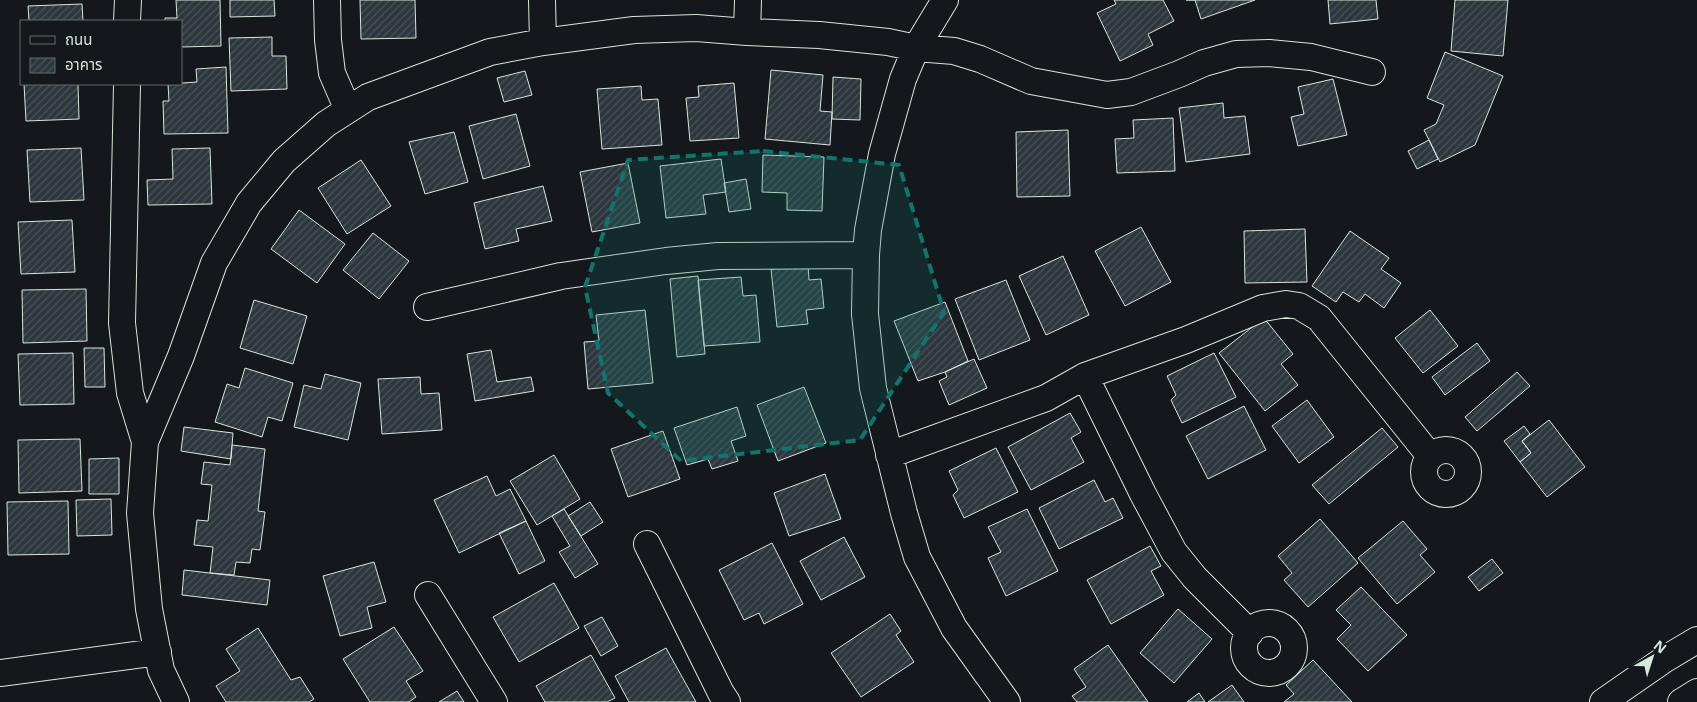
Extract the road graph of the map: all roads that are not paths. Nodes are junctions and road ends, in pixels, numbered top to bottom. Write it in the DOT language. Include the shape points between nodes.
graph roads {
  1 [pos="128,0"];
  2 [pos="326,0"];
  3 [pos="542,0"];
  4 [pos="748,0"];
  5 [pos="945,0"];
  6 [pos="127,20"];
  7 [pos="747,32"];
  8 [pos="543,42"];
  9 [pos="916,48"];
  10 [pos="1372,72"];
  11 [pos="127,85"];
  12 [pos="348,110"];
  13 [pos="866,255"];
  14 [pos="427,307"];
  15 [pos="1085,376"];
  16 [pos="145,442"];
  17 [pos="889,456"];
  18 [pos="1430,456"];
  19 [pos="648,544"];
  20 [pos="428,595"];
  21 [pos="1250,633"];
  22 [pos="1697,640"];
  23 [pos="158,652"];
  24 [pos="0,673"];
  25 [pos="1697,692"];
  26 [pos="176,702"];
  27 [pos="494,702"];
  28 [pos="728,702"];
  29 [pos="1007,702"];
  30 [pos="1603,702"];
  31 [pos="1681,702"];
  1 -- 6 [label="street"];
  2 -- 12 [label="street" via="332,73"];
  3 -- 8 [label="street"];
  4 -- 7 [label="street"];
  5 -- 9 [label="street"];
  7 -- 8 [label="street" via="696,28 652,30"];
  7 -- 9 [label="street" via="819,35"];
  8 -- 12 [label="street" via="490,52 448,66 368,96"];
  9 -- 10 [label="street" via="954,51 1031,81 1107,94 1131,92 1236,54 1311,57"];
  9 -- 13 [label="street" via="903,79 882,154"];
  11 -- 16 [label="street" via="122,323 130,393"];
  12 -- 16 [label="street" via="326,124 284,162 249,203 214,263 181,356"];
  13 -- 14 [label="street" via="718,256 666,261 561,276"];
  13 -- 17 [label="street" via="865,314 873,388"];
  15 -- 17 [label="street" via="1046,398"];
  15 -- 18 [label="street" via="1263,308 1286,304 1299,306 1319,318"];
  15 -- 21 [label="street" via="1174,552"];
  16 -- 23 [label="street" via="140,513 149,609"];
  17 -- 29 [label="street" via="917,557 954,628"];
  19 -- 28 [label="street"];
  20 -- 27 [label="street"];
  22 -- 30 [label="street"];
  23 -- 24 [label="street"];
  23 -- 26 [label="street" via="161,670"];
  25 -- 31 [label="street"];
}
